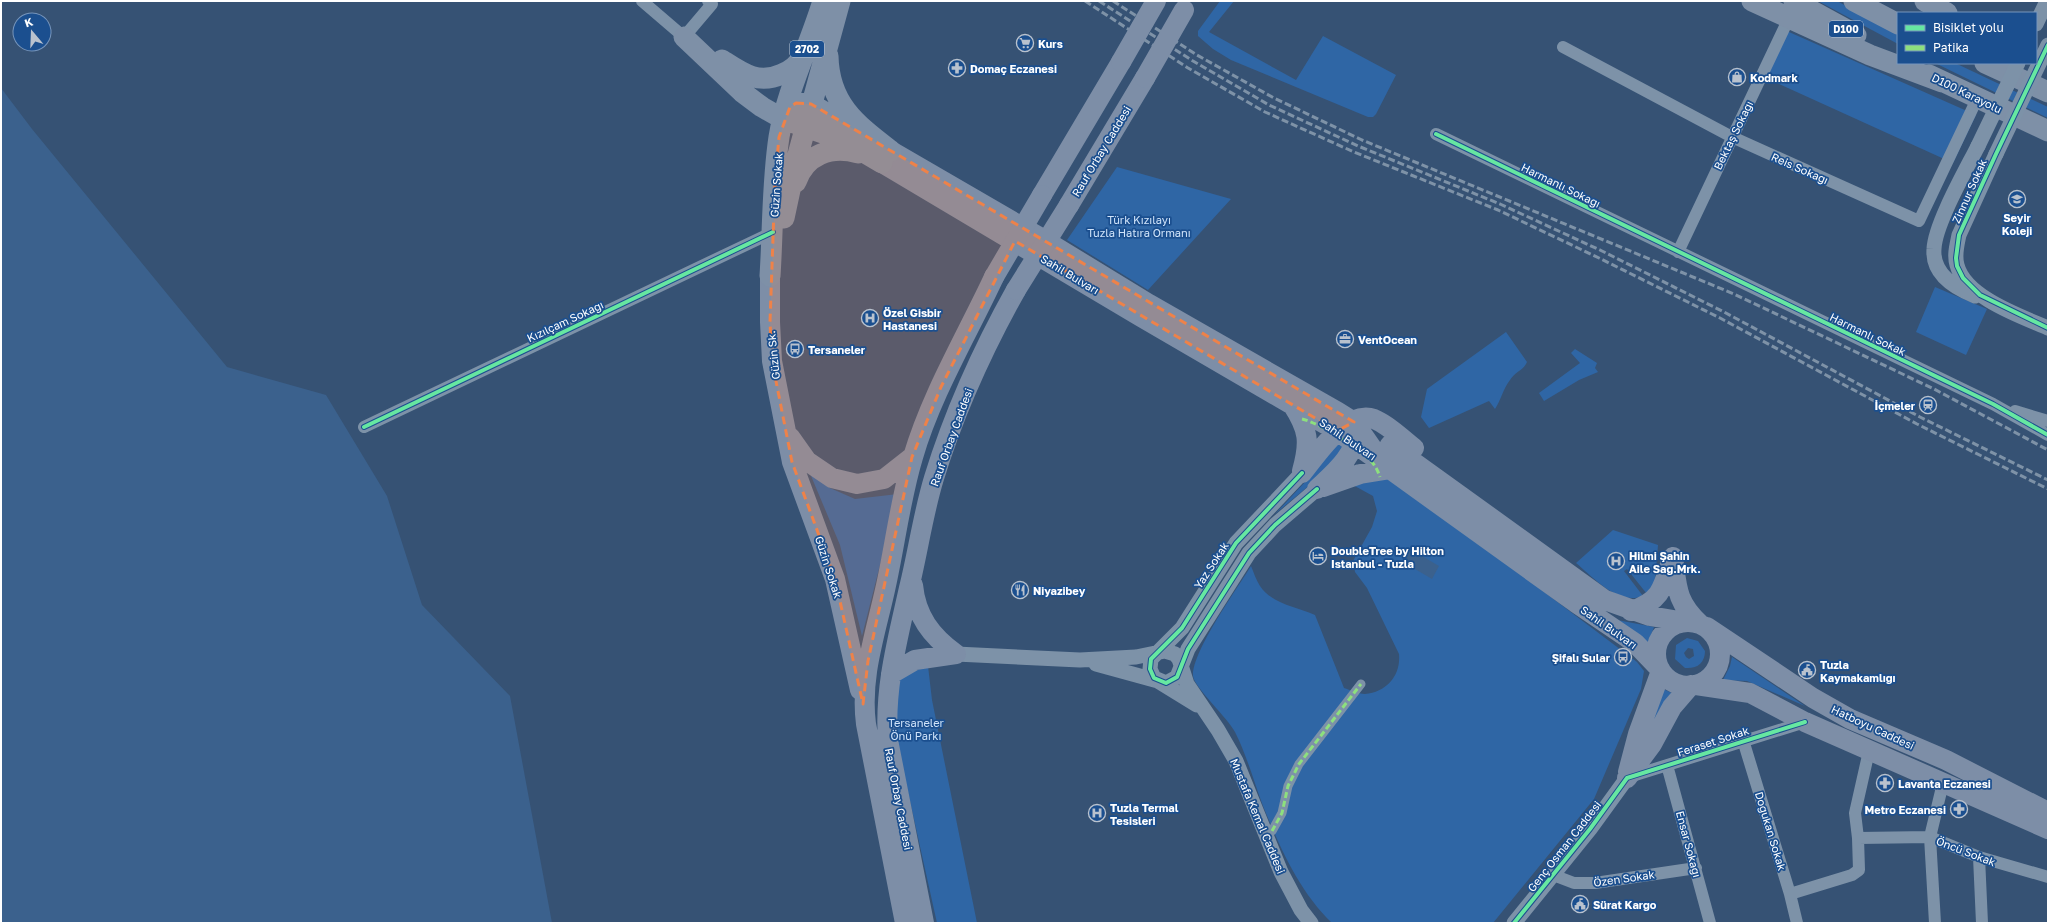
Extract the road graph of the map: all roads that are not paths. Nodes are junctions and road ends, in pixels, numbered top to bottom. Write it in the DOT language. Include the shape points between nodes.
graph roads {
  1 [pos="642,1"];
  2 [pos="708,1"];
  3 [pos="823,1"];
  4 [pos="840,1"];
  5 [pos="1156,1"];
  6 [pos="1752,1"];
  7 [pos="1854,1"];
  8 [pos="1885,1"];
  9 [pos="1925,1"];
  10 [pos="2047,1"];
  11 [pos="1187,6"];
  12 [pos="1792,10"];
  13 [pos="1902,12"];
  14 [pos="1945,12"];
  15 [pos="2038,20"];
  16 [pos="1897,23"];
  17 [pos="684,37"];
  18 [pos="829,38"];
  19 [pos="2048,45"];
  20 [pos="808,47"];
  21 [pos="1563,47"];
  22 [pos="1897,58"];
  23 [pos="2037,58"];
  24 [pos="1910,64"];
  25 [pos="1990,64"];
  26 [pos="1995,64"];
  27 [pos="2048,64"];
  28 [pos="2017,70"];
  29 [pos="1942,82"];
  30 [pos="2048,92"];
  31 [pos="1977,98"];
  32 [pos="811,104"];
  33 [pos="783,119"];
  34 [pos="805,126"];
  35 [pos="2043,130"];
  36 [pos="1436,134"];
  37 [pos="1732,137"];
  38 [pos="886,157"];
  39 [pos="778,225"];
  40 [pos="1678,252"];
  41 [pos="770,276"];
  42 [pos="1993,302"];
  43 [pos="2048,328"];
  44 [pos="1291,402"];
  45 [pos="1993,404"];
  46 [pos="1302,419"];
  47 [pos="2048,421"];
  48 [pos="364,427"];
  49 [pos="1342,429"];
  50 [pos="787,432"];
  51 [pos="2048,435"];
  52 [pos="1354,445"];
  53 [pos="912,457"];
  54 [pos="1382,469"];
  55 [pos="1302,473"];
  56 [pos="1317,489"];
  57 [pos="1478,508"];
  58 [pos="912,575"];
  59 [pos="1632,611"];
  60 [pos="1697,624"];
  61 [pos="1158,653"];
  62 [pos="956,654"];
  63 [pos="1080,660"];
  64 [pos="1181,665"];
  65 [pos="1660,670"];
  66 [pos="891,674"];
  67 [pos="1158,681"];
  68 [pos="1361,684"];
  69 [pos="1694,685"];
  70 [pos="863,704"];
  71 [pos="1203,709"];
  72 [pos="1805,722"];
  73 [pos="1743,740"];
  74 [pos="1869,751"];
  75 [pos="1667,765"];
  76 [pos="1627,778"];
  77 [pos="1943,783"];
  78 [pos="2048,812"];
  79 [pos="2048,829"];
  80 [pos="1272,831"];
  81 [pos="1930,837"];
  82 [pos="1858,838"];
  83 [pos="1979,857"];
  84 [pos="1696,868"];
  85 [pos="1553,875"];
  86 [pos="2048,878"];
  87 [pos="1790,894"];
  88 [pos="905,923"];
  89 [pos="924,923"];
  90 [pos="1311,923"];
  91 [pos="1514,923"];
  92 [pos="1710,923"];
  93 [pos="1797,923"];
  94 [pos="1935,923"];
  95 [pos="1982,923"];
  1 -- 17 [label="street"];
  2 -- 17 [label="street" via="712,4"];
  3 -- 20 [label="highway, 2702"];
  4 -- 18 [label="highway, 2702"];
  5 -- 53 [label="main road, Rauf Orbay Caddesi, bridge" via="994,277 938,393"];
  6 -- 12 [label="highway"];
  7 -- 16 [label="highway, D100"];
  8 -- 13 [label="highway"];
  9 -- 14 [label="highway"];
  10 -- 15 [label="street"];
  11 -- 58 [label="main road, Rauf Orbay Caddesi, bridge" via="994,329 949,435 928,501"];
  12 -- 22 [label="highway, D100"];
  12 -- 29 [label="highway" via="1870,55"];
  12 -- 37 [label="street, Bektaş Sokağı"];
  17 -- 20 [label="highway" via="747,76 762,80 789,71 799,64"];
  17 -- 33 [label="highway, Sahil Bulvarı" via="742,92"];
  18 -- 32 [label="highway, 2702"];
  18 -- 38 [label="highway" via="828,68 842,108"];
  19 -- 42 [label="street, Zinnur Sokak, bridge" via="1959,235 1956,248 1957,266 1963,278 1980,295"];
  20 -- 33 [label="highway, Güzin Sokak / 2702"];
  21 -- 37 [label="street, Reis Sokağı"];
  23 -- 27 [label="highway"];
  24 -- 29 [label="highway, D100 Karayolu"];
  25 -- 28 [label="highway"];
  26 -- 28 [label="highway"];
  28 -- 30 [label="highway"];
  28 -- 42 [label="street, bridge" via="1947,209 1933,250 1942,275 1951,284"];
  29 -- 31 [label="highway, D100 Karayolu"];
  31 -- 35 [label="highway, D100 Karayolu"];
  31 -- 37 [label="street, Reis Sokağı" via="1919,221"];
  32 -- 33 [label="highway" via="796,103 790,107"];
  32 -- 34 [label="highway"];
  32 -- 38 [label="highway, Sahil Bulvarı"];
  33 -- 34 [label="highway, Sahil Bulvarı"];
  33 -- 39 [label="highway, Güzin Sokak" via="776,167"];
  34 -- 38 [label="highway, Sahil Bulvarı"];
  34 -- 39 [label="highway"];
  36 -- 40 [label="street, Harmanlı Sokağı"];
  37 -- 40 [label="street, Bektaş Sokağı"];
  38 -- 39 [label="highway" via="831,150 819,154 806,163 798,176"];
  38 -- 44 [label="main road, Sahil Bulvarı" via="1141,317"];
  38 -- 49 [label="main road, Sahil Bulvarı" via="1041,238 1149,304"];
  39 -- 41 [label="highway, Güzin Sokak"];
  39 -- 48 [label="street, Kızılçam Sokağı"];
  40 -- 45 [label="street, Harmanlı Sokak"];
  41 -- 50 [label="main road, Güzin Sk." via="772,361"];
  42 -- 43 [label="street, Zinnur Sokak"];
  44 -- 46 [label="main road"];
  44 -- 49 [label="main road, Sahil Bulvarı"];
  45 -- 47 [label="street, Harmanlı Sokak"];
  45 -- 51 [label="street, Harmanlı Sokak"];
  46 -- 49 [label="street"];
  46 -- 55 [label="main road" via="1308,438 1308,450"];
  49 -- 52 [label="main road"];
  49 -- 54 [label="main road, Sahil Bulvarı"];
  49 -- 55 [label="main road"];
  49 -- 57 [label="main road" via="1369,418 1387,427 1429,461"];
  50 -- 53 [label="main road" via="807,461 832,478 856,484 884,479"];
  50 -- 70 [label="main road, Güzin Sokak" via="792,462 835,579"];
  52 -- 54 [label="main road, Sahil Bulvarı"];
  52 -- 56 [label="main road" via="1330,477"];
  53 -- 70 [label="main road, Rauf Orbay Caddesi" via="868,661"];
  54 -- 56 [label="main road"];
  54 -- 57 [label="main road, Sahil Bulvarı" via="1390,445"];
  54 -- 65 [label="main road, Sahil Bulvarı" via="1637,645"];
  55 -- 61 [label="street, Yaz Sokak" via="1236,543 1182,628"];
  56 -- 64 [label="street" via="1275,525 1249,553"];
  57 -- 59 [label="main road, Sahil Bulvarı" via="1595,593"];
  58 -- 62 [label="main road" via="916,604 921,617 937,639"];
  58 -- 66 [label="main road, Rauf Orbay Caddesi"];
  59 -- 60 [label="main road, Sahil Bulvarı"];
  59 -- 60 [label="main road" via="1648,605 1660,593 1673,557 1681,602"];
  60 -- 65 [label="main road" via="1675,625 1666,630 1660,638 1656,653"];
  60 -- 69 [label="main road" via="1714,635 1719,644 1720,654 1719,665 1713,674 1706,681"];
  60 -- 78 [label="main road, Hatboyu Caddesi" via="1844,715 1946,760"];
  61 -- 63 [label="street, Mustafa Kemal Caddesi" via="1136,657"];
  61 -- 64 [label="street, Mustafa Kemal Caddesi" via="1165,651 1174,654"];
  61 -- 67 [label="street" via="1151,659 1150,669"];
  62 -- 63 [label="street, Mustafa Kemal Caddesi"];
  62 -- 66 [label="main road" via="915,660"];
  63 -- 67 [label="street, Mustafa Kemal Caddesi"];
  64 -- 67 [label="street, Mustafa Kemal Caddesi" via="1180,674 1174,680 1166,683"];
  64 -- 71 [label="street, Mustafa Kemal Caddesi" via="1187,684"];
  65 -- 69 [label="main road" via="1675,683"];
  65 -- 76 [label="main road" via="1638,734"];
  66 -- 89 [label="main road, Rauf Orbay Caddesi" via="886,722 888,740"];
  67 -- 71 [label="street, Mustafa Kemal Caddesi"];
  68 -- 80 [label="street" via="1299,764 1288,786 1282,813"];
  69 -- 72 [label="main road, Hatboyu Caddesi" via="1750,693"];
  69 -- 76 [label="main road" via="1672,707 1652,744"];
  70 -- 88 [label="main road, Rauf Orbay Caddesi" via="870,752"];
  71 -- 90 [label="street, Mustafa Kemal Caddesi" via="1236,761 1281,872 1301,910"];
  72 -- 73 [label="street, Feraset Sokak"];
  72 -- 74 [label="main road, Hatboyu Caddesi"];
  73 -- 75 [label="street, Feraset Sokak"];
  73 -- 87 [label="street, Doğukan Sokak"];
  74 -- 77 [label="main road, Hatboyu Caddesi"];
  74 -- 82 [label="street" via="1855,813"];
  75 -- 76 [label="street, Feraset Sokak"];
  75 -- 84 [label="street, Ensar Sokağı"];
  76 -- 85 [label="street, Genç Osman Caddesi"];
  77 -- 79 [label="main road, Hatboyu Caddesi"];
  77 -- 81 [label="street"];
  81 -- 82 [label="street, Öncü Sokak"];
  81 -- 83 [label="street, Öncü Sokak"];
  81 -- 94 [label="street"];
  82 -- 87 [label="street" via="1859,870 1852,875"];
  83 -- 86 [label="street, Öncü Sokak"];
  83 -- 95 [label="street"];
  84 -- 85 [label="street, Özen Sokak" via="1595,883 1574,883"];
  84 -- 92 [label="street, Ensar Sokağı"];
  85 -- 91 [label="street, Genç Osman Caddesi"];
  87 -- 93 [label="street, Doğukan Sokak"];
}
